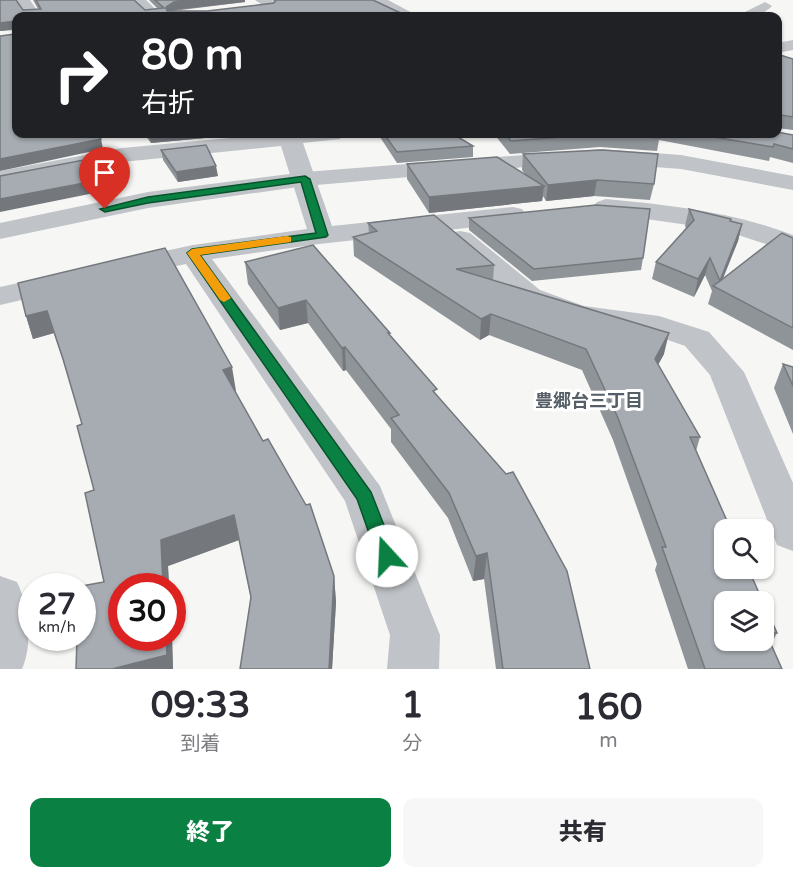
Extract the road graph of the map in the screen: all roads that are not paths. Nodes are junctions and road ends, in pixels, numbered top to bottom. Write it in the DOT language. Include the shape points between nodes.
graph roads {
  1 [pos="138,0"];
  2 [pos="377,0"];
  3 [pos="266,2"];
  4 [pos="765,6"];
  5 [pos="246,8"];
  6 [pos="152,12"];
  7 [pos="282,12"];
  8 [pos="402,12"];
  9 [pos="752,12"];
  10 [pos="111,138"];
  11 [pos="270,138"];
  12 [pos="288,138"];
  13 [pos="122,155"];
  14 [pos="0,178"];
  15 [pos="305,179"];
  16 [pos="793,183"];
  17 [pos="582,207"];
  18 [pos="534,213"];
  19 [pos="440,222"];
  20 [pos="0,231"];
  21 [pos="322,235"];
  22 [pos="793,245"];
  23 [pos="192,253"];
  24 [pos="0,296"];
  25 [pos="793,533"];
  26 [pos="0,597"];
  27 [pos="0,660"];
  28 [pos="413,669"];
  1 -- 6 [label="street"];
  2 -- 8 [label="street"];
  3 -- 5 [label="street"];
  3 -- 7 [label="street"];
  4 -- 9 [label="street"];
  10 -- 13 [label="street"];
  11 -- 13 [label="street"];
  12 -- 15 [label="street"];
  13 -- 14 [label="street"];
  15 -- 16 [label="street" via="600,156 681,162"];
  15 -- 20 [label="street" via="148,200"];
  15 -- 21 [label="street"];
  17 -- 22 [label="street" via="683,213"];
  18 -- 19 [label="street"];
  19 -- 21 [label="street"];
  19 -- 25 [label="street" via="529,297 578,315 659,326 698,339 726,372"];
  21 -- 23 [label="street"];
  23 -- 24 [label="street"];
  23 -- 28 [label="street" via="365,497 415,634"];
  26 -- 27 [label="street"];
}
